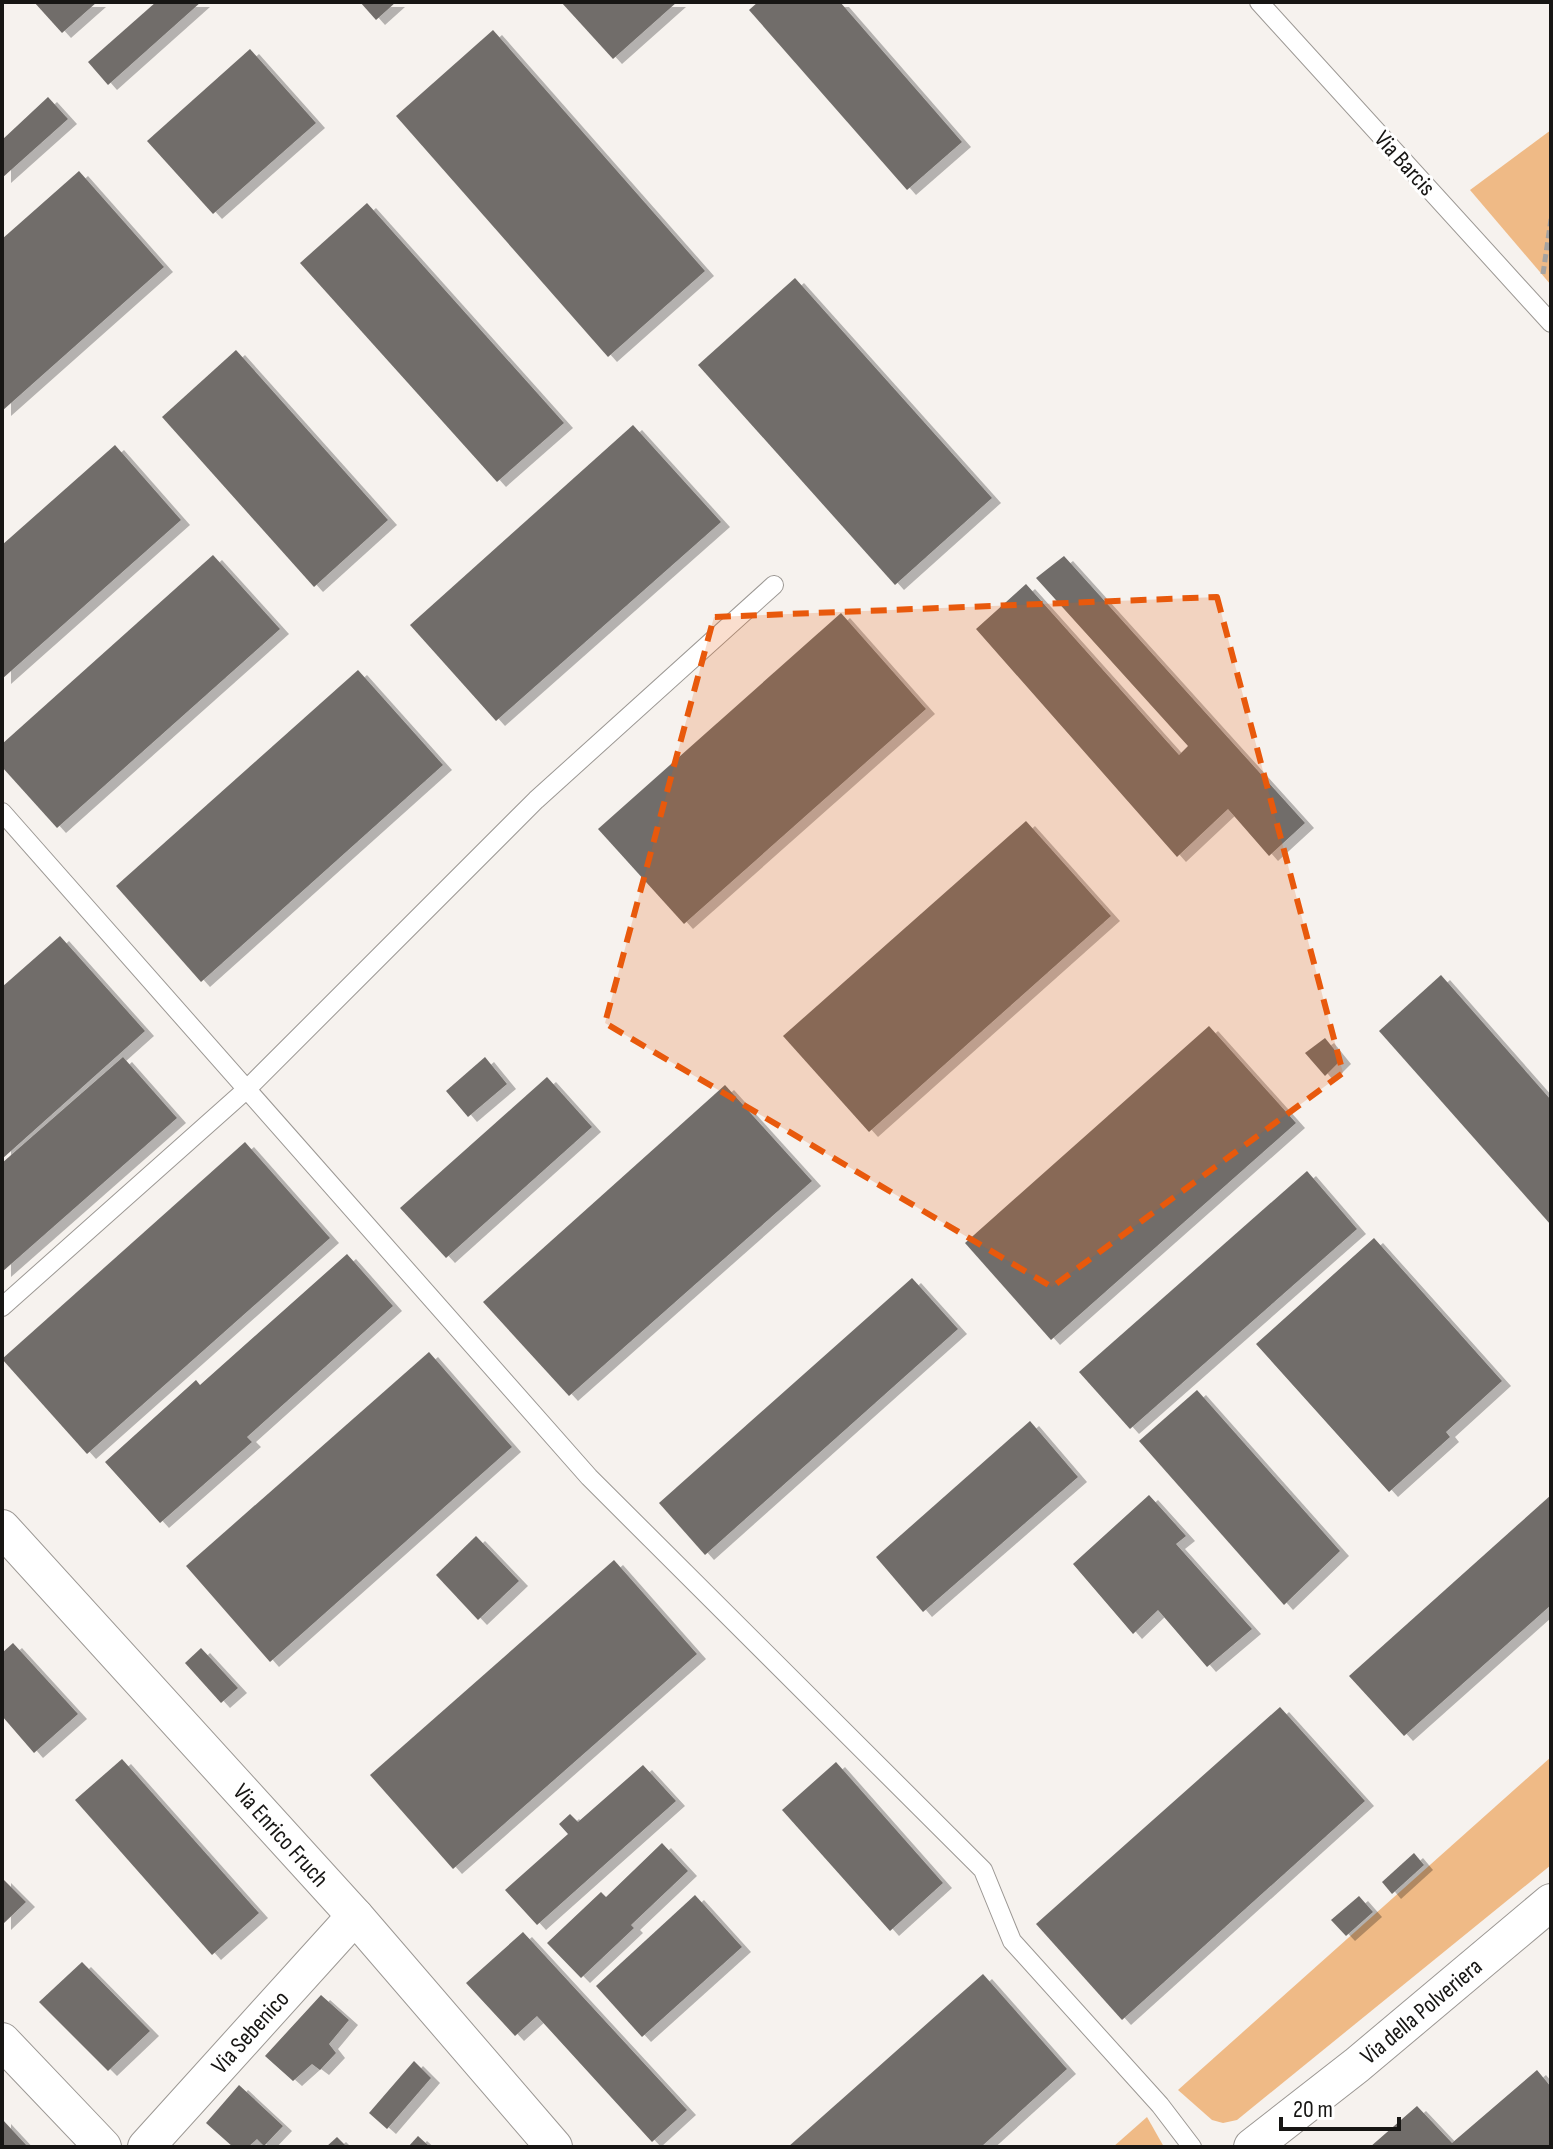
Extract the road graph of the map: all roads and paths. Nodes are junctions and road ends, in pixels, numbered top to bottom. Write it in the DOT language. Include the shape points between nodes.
graph roads {
  1 [pos="1259,2"];
  2 [pos="1551,323"];
  3 [pos="774,585"];
  4 [pos="2,812"];
  5 [pos="247,1089"];
  6 [pos="2,1307"];
  7 [pos="2,1528"];
  8 [pos="1551,1902"];
  9 [pos="355,1916"];
  10 [pos="2,2041"];
  11 [pos="103,2147"];
  12 [pos="146,2147"];
  13 [pos="554,2147"];
  14 [pos="1192,2147"];
  15 [pos="1252,2147"];
  1 -- 2 [label="lane, Via Barcis"];
  3 -- 5 [label="lane" via="536,800"];
  4 -- 5 [label="lane"];
  5 -- 6 [label="lane"];
  5 -- 14 [label="lane" via="589,1477 983,1870 1012,1941"];
  7 -- 9 [label="street, Via Enrico Fruch"];
  8 -- 15 [label="street, Via della Polveriera"];
  9 -- 12 [label="street, Via Sebenico"];
  9 -- 13 [label="street, Via Enrico Fruch"];
  10 -- 11 [label="street"];
}
